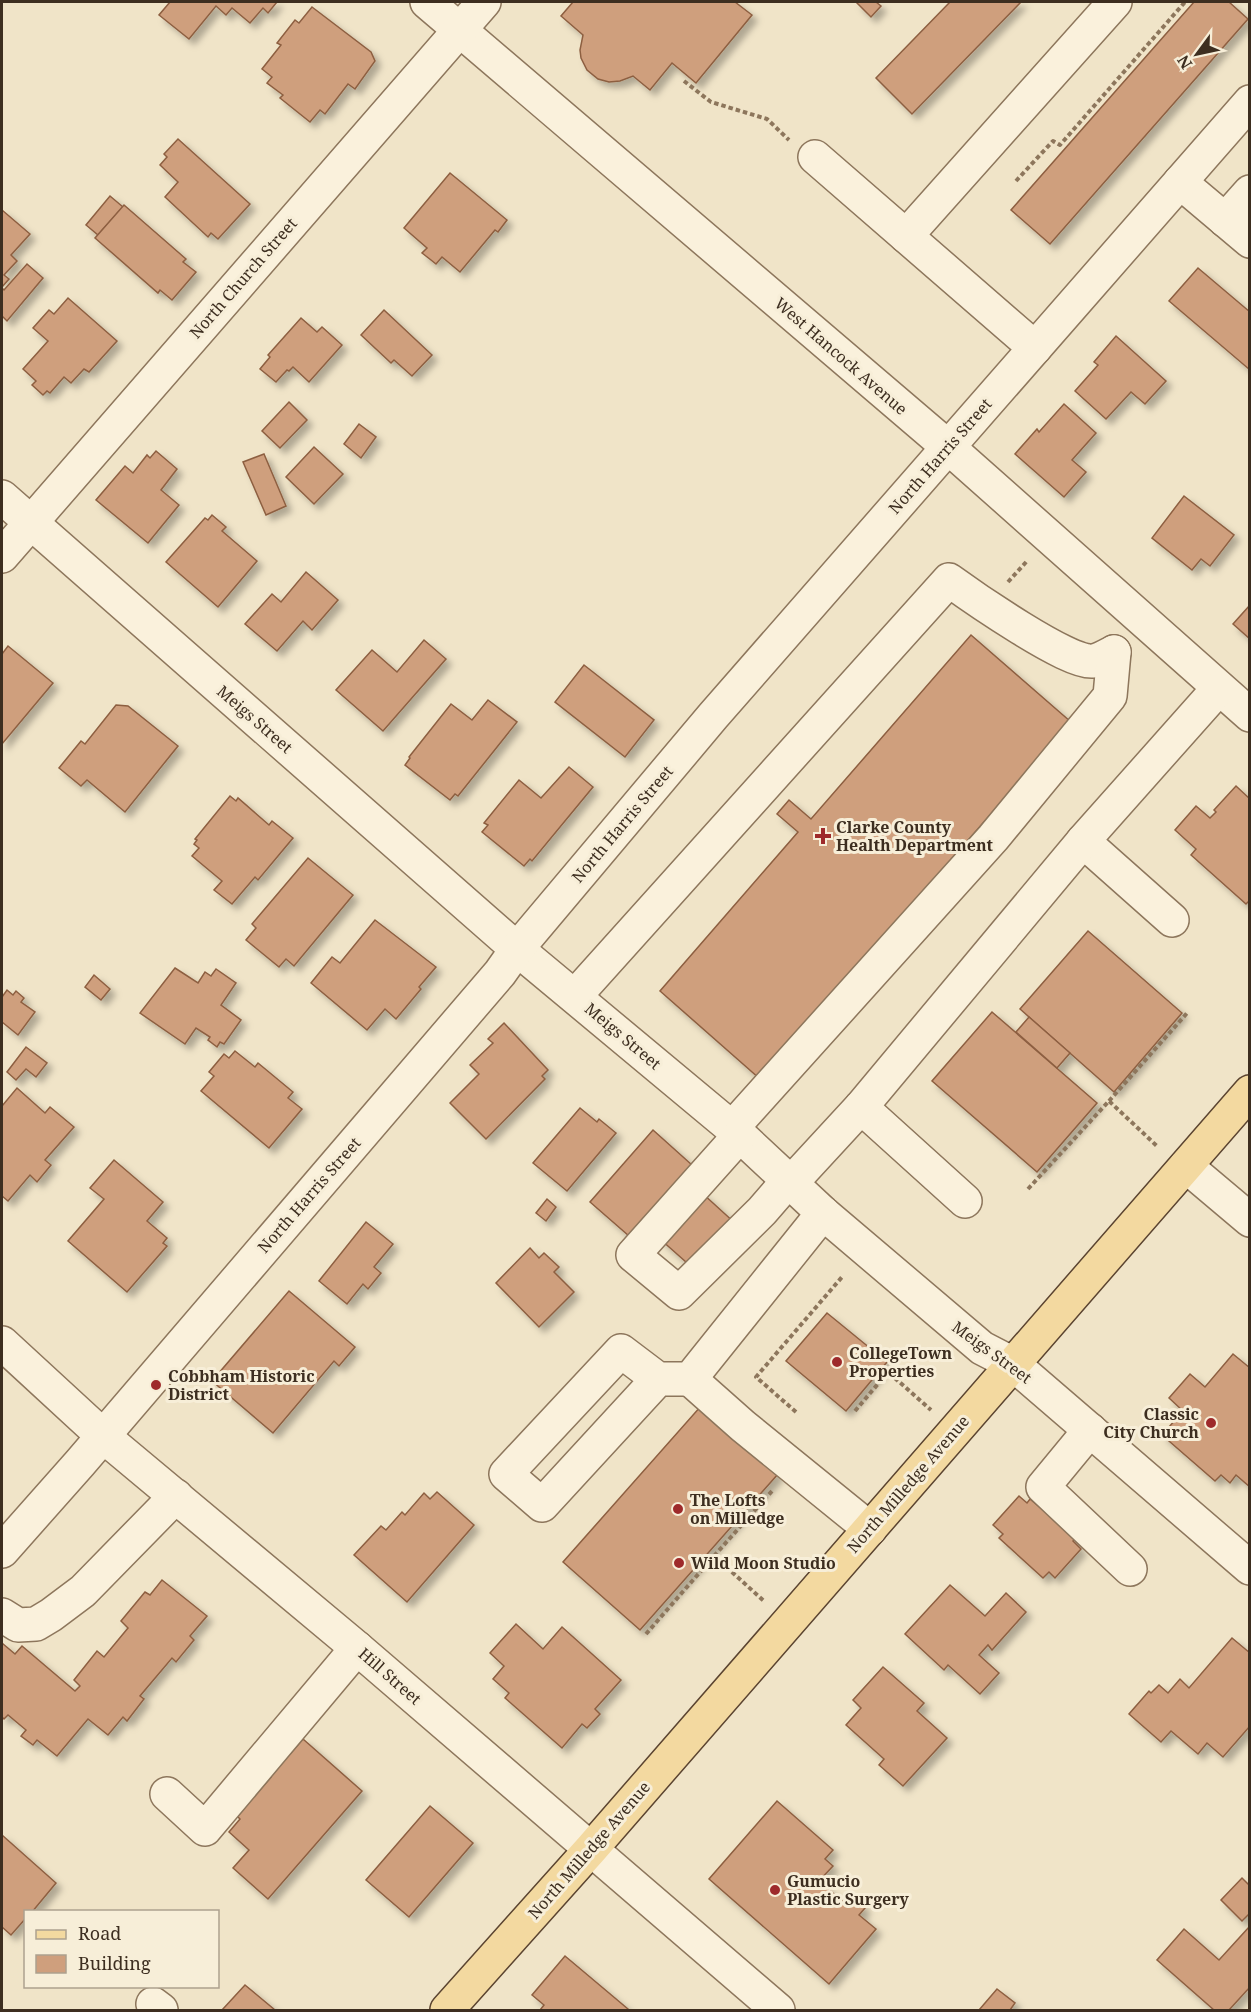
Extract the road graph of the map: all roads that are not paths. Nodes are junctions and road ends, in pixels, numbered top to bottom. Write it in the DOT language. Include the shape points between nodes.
graph roads {
  1 [pos="427,2"];
  2 [pos="484,2"];
  3 [pos="1115,2"];
  4 [pos="459,30"];
  5 [pos="1250,102"];
  6 [pos="1239,136"];
  7 [pos="815,157"];
  8 [pos="1180,182"];
  9 [pos="1250,192"];
  10 [pos="1237,231"];
  11 [pos="906,236"];
  12 [pos="1035,348"];
  13 [pos="948,447"];
  14 [pos="2,497"];
  15 [pos="31,522"];
  16 [pos="2,556"];
  17 [pos="1219,688"];
  18 [pos="1250,715"];
  19 [pos="1083,841"];
  20 [pos="1172,920"];
  21 [pos="517,949"];
  22 [pos="575,996"];
  23 [pos="1250,1092"];
  24 [pos="861,1107"];
  25 [pos="736,1131"];
  26 [pos="1173,1158"];
  27 [pos="789,1183"];
  28 [pos="965,1201"];
  29 [pos="822,1213"];
  30 [pos="1250,1220"];
  31 [pos="3,1347"];
  32 [pos="1013,1364"];
  33 [pos="690,1379"];
  34 [pos="658,1380"];
  35 [pos="1090,1430"];
  36 [pos="103,1436"];
  37 [pos="176,1496"];
  38 [pos="870,1529"];
  39 [pos="2,1551"];
  40 [pos="1250,1568"];
  41 [pos="1130,1569"];
  42 [pos="2,1615"];
  43 [pos="357,1648"];
  44 [pos="167,1794"];
  45 [pos="591,1849"];
  46 [pos="447,2010"];
  47 [pos="778,2010"];
  1 -- 4 [label="street, West Hancock Avenue"];
  2 -- 4 [label="street, North Church Street"];
  3 -- 11 [label="street"];
  4 -- 13 [label="street, West Hancock Avenue"];
  4 -- 15 [label="street, North Church Street"];
  5 -- 6 [label="street, North Harris Street"];
  6 -- 8 [label="street, North Harris Street"];
  7 -- 11 [label="street"];
  8 -- 10 [label="street"];
  8 -- 12 [label="street, North Harris Street"];
  9 -- 10 [label="street"];
  11 -- 12 [label="street"];
  12 -- 13 [label="street, North Harris Street"];
  13 -- 17 [label="street, West Hancock Avenue"];
  13 -- 21 [label="street, North Harris Street" via="713,716"];
  14 -- 15 [label="street, Meigs Street"];
  15 -- 16 [label="street, North Church Street"];
  15 -- 21 [label="street, Meigs Street"];
  17 -- 18 [label="street, West Hancock Avenue"];
  17 -- 19 [label="street"];
  19 -- 20 [label="street"];
  19 -- 24 [label="street"];
  21 -- 22 [label="street, Meigs Street"];
  21 -- 36 [label="street, North Harris Street"];
  22 -- 25 [label="street, Meigs Street"];
  22 -- 25 [label="street" via="949,580 988,609 1073,658 1092,662 1114,652 1110,696 993,838"];
  23 -- 26 [label="main road, North Milledge Avenue"];
  24 -- 27 [label="street"];
  24 -- 28 [label="street"];
  25 -- 27 [label="street, Meigs Street"];
  25 -- 27 [label="street" via="633,1254 679,1293"];
  26 -- 30 [label="street"];
  26 -- 32 [label="main road, North Milledge Avenue"];
  27 -- 29 [label="street, Meigs Street"];
  29 -- 32 [label="street, Meigs Street" via="982,1348"];
  29 -- 33 [label="street"];
  31 -- 36 [label="street, Hill Street"];
  32 -- 35 [label="street, Meigs Street"];
  32 -- 38 [label="main road, North Milledge Avenue"];
  33 -- 34 [label="street"];
  33 -- 38 [label="street"];
  34 -- 34 [label="street" via="542,1505 506,1474 621,1351"];
  35 -- 40 [label="street, Meigs Street"];
  35 -- 41 [label="street" via="1043,1487"];
  36 -- 37 [label="street, Hill Street"];
  36 -- 39 [label="street, North Harris Street"];
  37 -- 42 [label="street" via="83,1591 51,1616 36,1624 18,1625"];
  37 -- 43 [label="street, Hill Street"];
  38 -- 45 [label="main road, North Milledge Avenue"];
  43 -- 44 [label="street" via="205,1829"];
  43 -- 45 [label="street, Hill Street"];
  45 -- 46 [label="main road, North Milledge Avenue"];
  45 -- 47 [label="street, Hill Street"];
}
